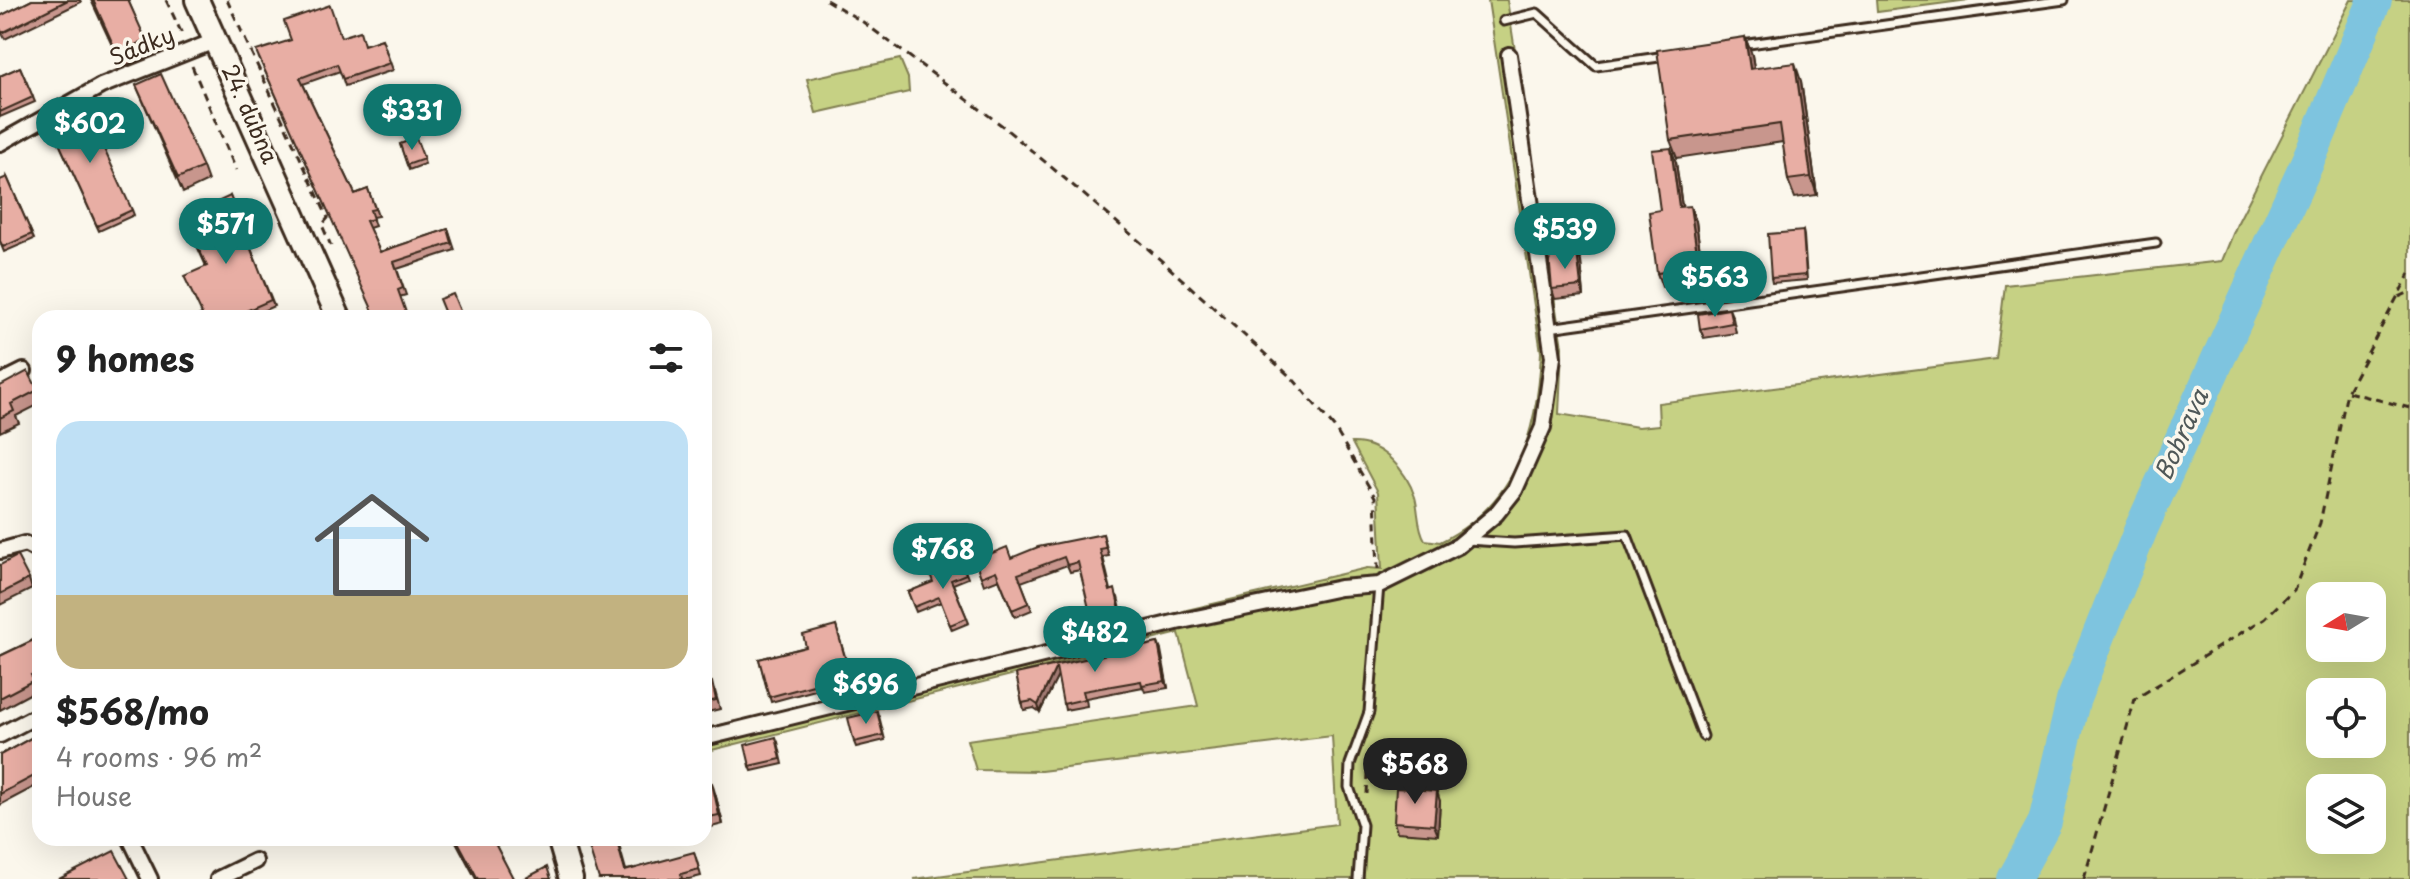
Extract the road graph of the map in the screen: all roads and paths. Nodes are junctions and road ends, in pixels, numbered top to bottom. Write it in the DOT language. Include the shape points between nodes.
graph roads {
  1 [pos="166,0"];
  2 [pos="197,0"];
  3 [pos="227,0"];
  4 [pos="826,0"];
  5 [pos="2064,0"];
  6 [pos="1504,21"];
  7 [pos="217,40"];
  8 [pos="1737,46"];
  9 [pos="190,51"];
  10 [pos="1509,55"];
  11 [pos="1674,55"];
  12 [pos="0,143"];
  13 [pos="236,170"];
  14 [pos="2156,243"];
  15 [pos="334,252"];
  16 [pos="2410,273"];
  17 [pos="2410,292"];
  18 [pos="2399,298"];
  19 [pos="335,310"];
  20 [pos="1549,328"];
  21 [pos="24,371"];
  22 [pos="0,383"];
  23 [pos="2347,392"];
  24 [pos="2410,408"];
  25 [pos="1465,540"];
  26 [pos="32,548"];
  27 [pos="0,551"];
  28 [pos="1379,585"];
  29 [pos="32,718"];
  30 [pos="0,735"];
  31 [pos="712,736"];
  32 [pos="1703,736"];
  33 [pos="1369,751"];
  34 [pos="1362,825"];
  35 [pos="134,846"];
  36 [pos="561,846"];
  37 [pos="255,861"];
  38 [pos="150,879"];
  39 [pos="218,879"];
  40 [pos="571,879"];
  41 [pos="1358,879"];
  42 [pos="2084,879"];
  1 -- 9 [label="path, 24. dubna"];
  2 -- 7 [label="main road, 24. dubna"];
  3 -- 15 [label="path" via="328,218 322,225"];
  4 -- 28 [label="path" via="1000,124 1293,379 1334,427 1375,497"];
  5 -- 8 [label="lane"];
  6 -- 11 [label="lane" via="1537,13 1596,66"];
  7 -- 9 [label="street, Sádky"];
  7 -- 19 [label="main road, 24. dubna"];
  9 -- 12 [label="street, Sádky" via="101,86"];
  9 -- 13 [label="path, 24. dubna"];
  10 -- 20 [label="street"];
  14 -- 20 [label="lane"];
  16 -- 18 [label="path"];
  17 -- 18 [label="path"];
  18 -- 23 [label="path"];
  20 -- 25 [label="street" via="1553,357 1543,427 1515,490"];
  21 -- 22 [label="street"];
  23 -- 24 [label="path"];
  23 -- 42 [label="path" via="2320,523 2294,590 2265,618 2135,699"];
  25 -- 28 [label="street"];
  25 -- 32 [label="lane" via="1514,543 1627,535"];
  26 -- 27 [label="street" via="25,544"];
  28 -- 31 [label="street" via="1340,588 1177,622"];
  28 -- 34 [label="lane" via="1369,712 1350,764 1349,787"];
  29 -- 30 [label="street"];
  33 -- 34 [label="path"];
  34 -- 41 [label="lane"];
  35 -- 38 [label="street"];
  36 -- 40 [label="main road"];
  37 -- 39 [label="street"];
}
